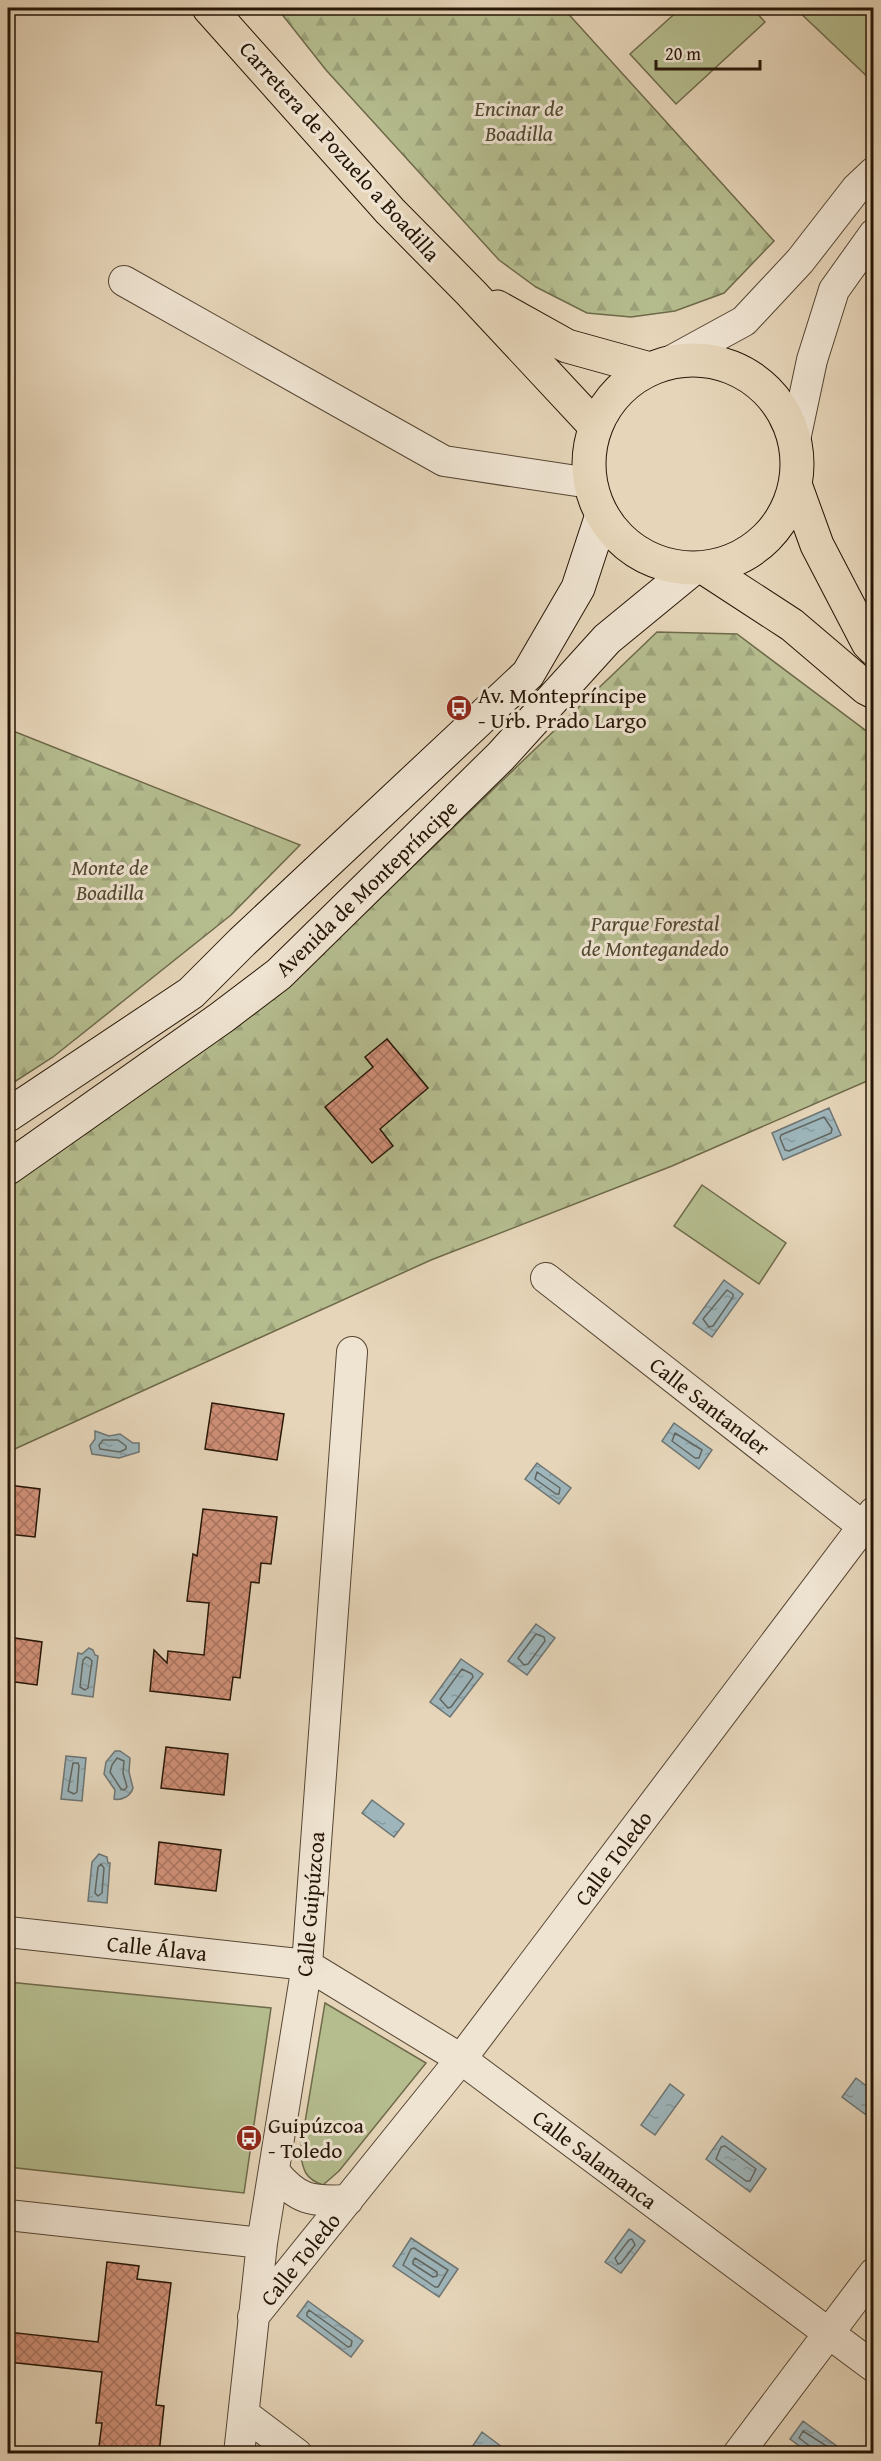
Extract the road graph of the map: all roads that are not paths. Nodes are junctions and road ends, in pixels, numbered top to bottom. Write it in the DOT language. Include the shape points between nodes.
graph roads {
  1 [pos="209,8"];
  2 [pos="873,172"];
  3 [pos="873,234"];
  4 [pos="124,281"];
  5 [pos="471,293"];
  6 [pos="659,365"];
  7 [pos="596,426"];
  8 [pos="795,440"];
  9 [pos="590,483"];
  10 [pos="796,487"];
  11 [pos="602,515"];
  12 [pos="699,570"];
  13 [pos="873,649"];
  14 [pos="873,692"];
  15 [pos="8,1115"];
  16 [pos="8,1168"];
  17 [pos="546,1278"];
  18 [pos="352,1352"];
  19 [pos="870,1524"];
  20 [pos="8,1932"];
  21 [pos="307,1965"];
  22 [pos="461,2059"];
  23 [pos="274,2170"];
  24 [pos="348,2200"];
  25 [pos="8,2215"];
  26 [pos="262,2243"];
  27 [pos="873,2273"];
  28 [pos="253,2317"];
  29 [pos="828,2334"];
  30 [pos="873,2367"];
  31 [pos="244,2414"];
  32 [pos="239,2454"];
  33 [pos="297,2454"];
  34 [pos="738,2454"];
  1 -- 5 [label="main road, Carretera de Pozuelo a Boadilla" via="390,211"];
  2 -- 6 [label="street" via="800,261 744,321"];
  3 -- 8 [label="street" via="834,290 812,360"];
  4 -- 9 [label="street" via="444,461"];
  5 -- 6 [label="main road, Carretera de Pozuelo a Boadilla" via="567,346"];
  5 -- 7 [label="main road, Carretera de Pozuelo a Boadilla"];
  6 -- 7 [label="main road" via="617,392"];
  6 -- 8 [label="main road" via="709,361 748,375 778,403"];
  7 -- 9 [label="main road" via="589,454"];
  8 -- 10 [label="main road"];
  9 -- 11 [label="main road"];
  10 -- 12 [label="main road" via="778,526 747,555"];
  10 -- 13 [label="main road" via="817,545"];
  11 -- 12 [label="main road" via="639,555"];
  11 -- 15 [label="street, Avenida de Montepríncipe" via="578,588 528,674 191,993"];
  12 -- 14 [label="main road" via="792,625"];
  12 -- 16 [label="street, Avenida de Montepríncipe" via="607,639 501,756 279,974"];
  17 -- 19 [label="street, Calle Santander"];
  18 -- 21 [label="street, Calle Guipúzcoa"];
  19 -- 22 [label="street, Calle Toledo"];
  20 -- 21 [label="street, Calle Álava"];
  21 -- 22 [label="street, Calle Salamanca"];
  21 -- 23 [label="street, Calle Guipúzcoa"];
  22 -- 24 [label="street, Calle Toledo"];
  22 -- 29 [label="street, Calle Salamanca"];
  23 -- 24 [label="street, Calle Toledo" via="299,2196 318,2202"];
  23 -- 26 [label="street, Calle Guipúzcoa"];
  24 -- 28 [label="street, Calle Toledo"];
  25 -- 26 [label="street"];
  26 -- 28 [label="street, Calle Guipúzcoa"];
  27 -- 29 [label="street"];
  28 -- 31 [label="street, Calle Guipúzcoa"];
  29 -- 30 [label="street, Calle Salamanca"];
  29 -- 34 [label="street"];
  31 -- 32 [label="street, Calle Guipúzcoa"];
  31 -- 33 [label="street"];
}
